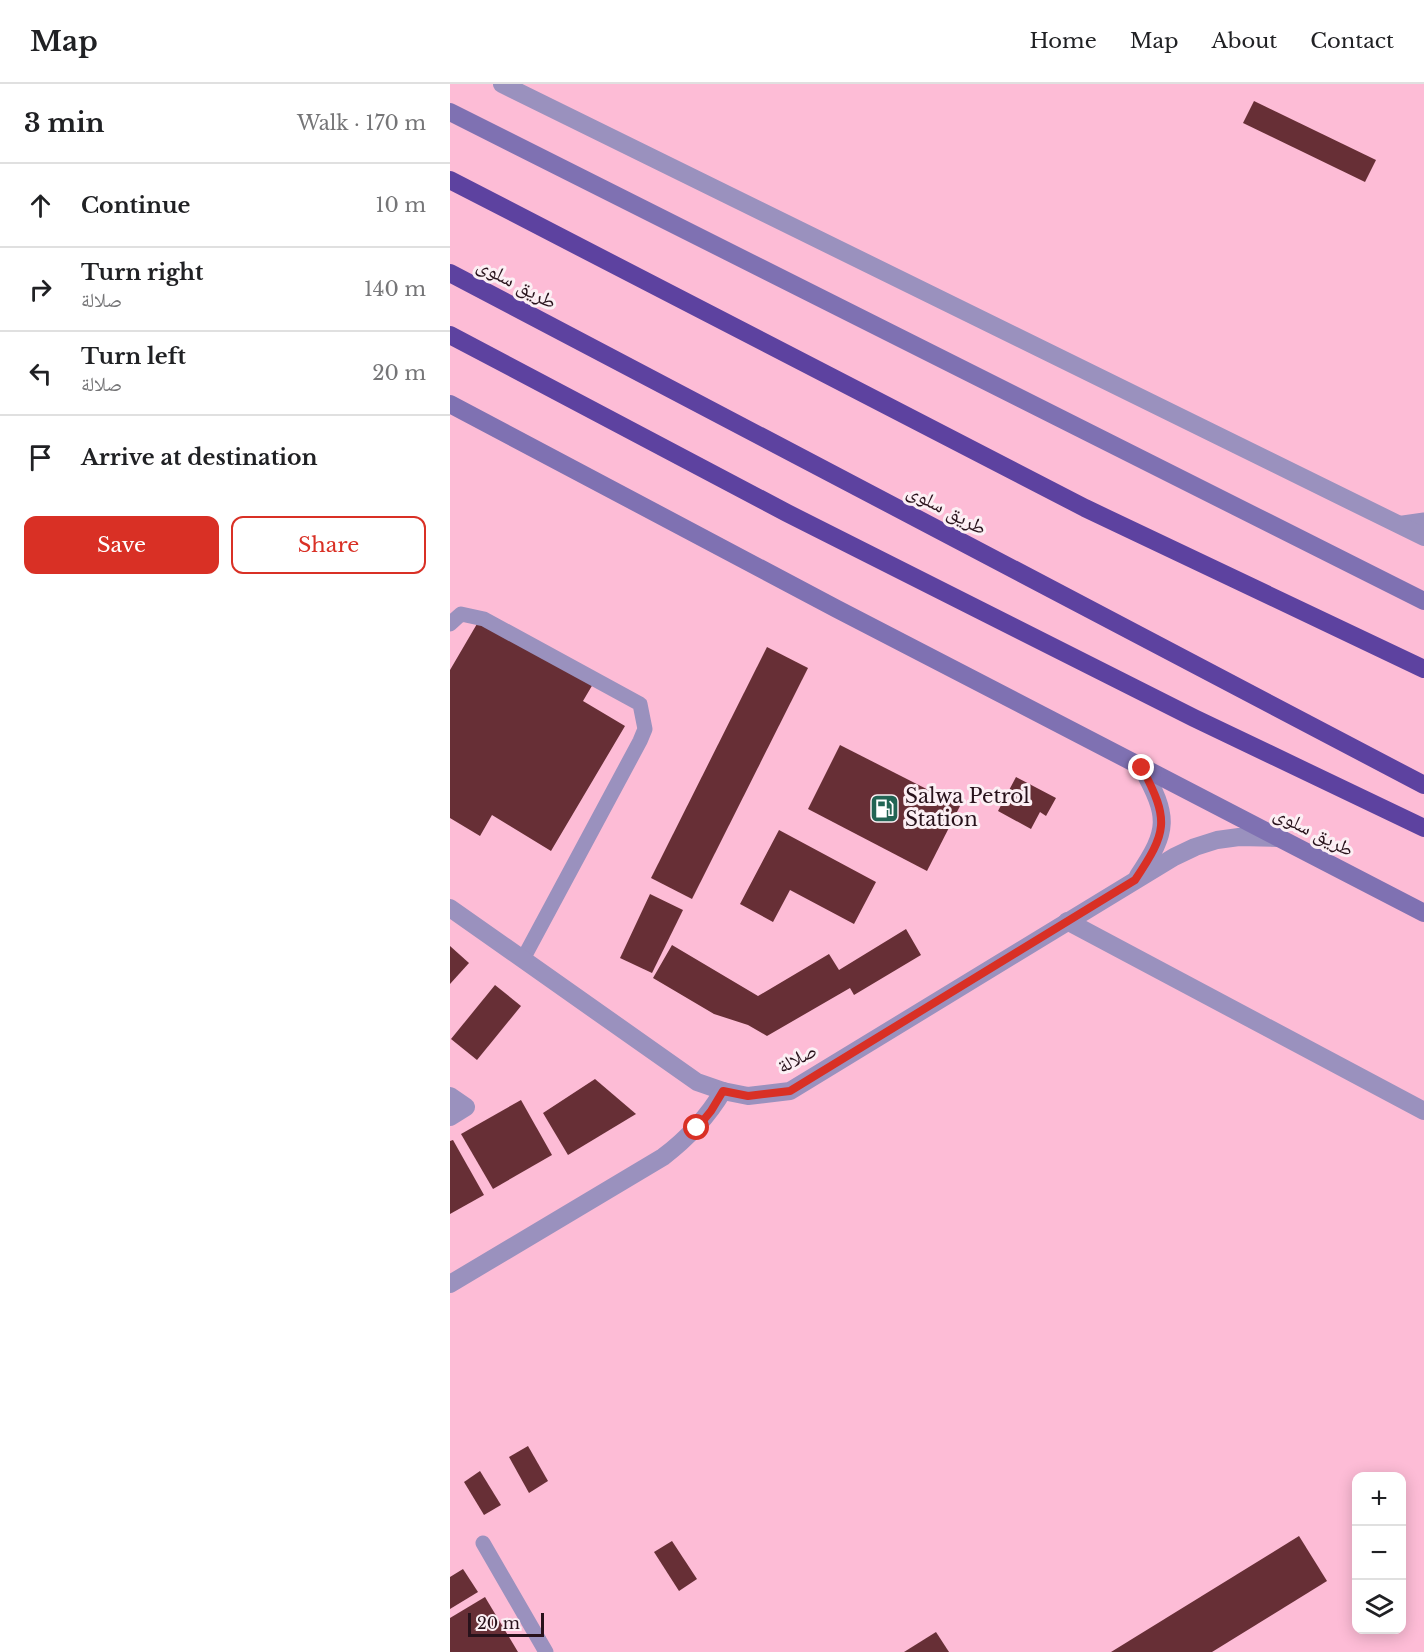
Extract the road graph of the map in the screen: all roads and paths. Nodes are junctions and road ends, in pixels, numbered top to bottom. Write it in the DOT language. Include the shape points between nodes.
graph roads {
  1 [pos="502,84"];
  2 [pos="450,112"];
  3 [pos="450,180"];
  4 [pos="450,273"];
  5 [pos="450,335"];
  6 [pos="450,404"];
  7 [pos="1424,520"];
  8 [pos="1396,524"];
  9 [pos="1424,537"];
  10 [pos="1424,601"];
  11 [pos="450,624"];
  12 [pos="1424,669"];
  13 [pos="1142,768"];
  14 [pos="1424,785"];
  15 [pos="1424,828"];
  16 [pos="1277,838"];
  17 [pos="1135,880"];
  18 [pos="450,908"];
  19 [pos="1424,913"];
  20 [pos="1067,921"];
  21 [pos="523,960"];
  22 [pos="723,1091"];
  23 [pos="450,1096"];
  24 [pos="1424,1111"];
  25 [pos="450,1117"];
  26 [pos="450,1284"];
  27 [pos="483,1544"];
  28 [pos="546,1652"];
  1 -- 8 [label="street"];
  2 -- 10 [label="main road"];
  3 -- 12 [label="highway" via="1085,508"];
  4 -- 14 [label="highway, طريق سلوى"];
  5 -- 15 [label="highway" via="797,518 1194,718"];
  6 -- 13 [label="main road, طريق سلوى"];
  7 -- 8 [label="lane"];
  8 -- 9 [label="street"];
  11 -- 21 [label="lane" via="462,614 484,619 640,705 645,729 640,741"];
  13 -- 16 [label="main road, طريق سلوى"];
  13 -- 17 [label="street, صلالة" via="1161,811 1161,835"];
  16 -- 17 [label="street, صلالة" via="1217,840 1174,857"];
  16 -- 19 [label="main road, طريق سلوى"];
  17 -- 20 [label="street, صلالة"];
  18 -- 21 [label="street, صلالة"];
  20 -- 22 [label="street, صلالة" via="790,1091 748,1096"];
  20 -- 24 [label="street"];
  21 -- 22 [label="street, صلالة" via="697,1082"];
  22 -- 26 [label="street" via="697,1128 663,1157"];
  23 -- 25 [label="street" via="466,1107"];
  27 -- 28 [label="lane"];
}
